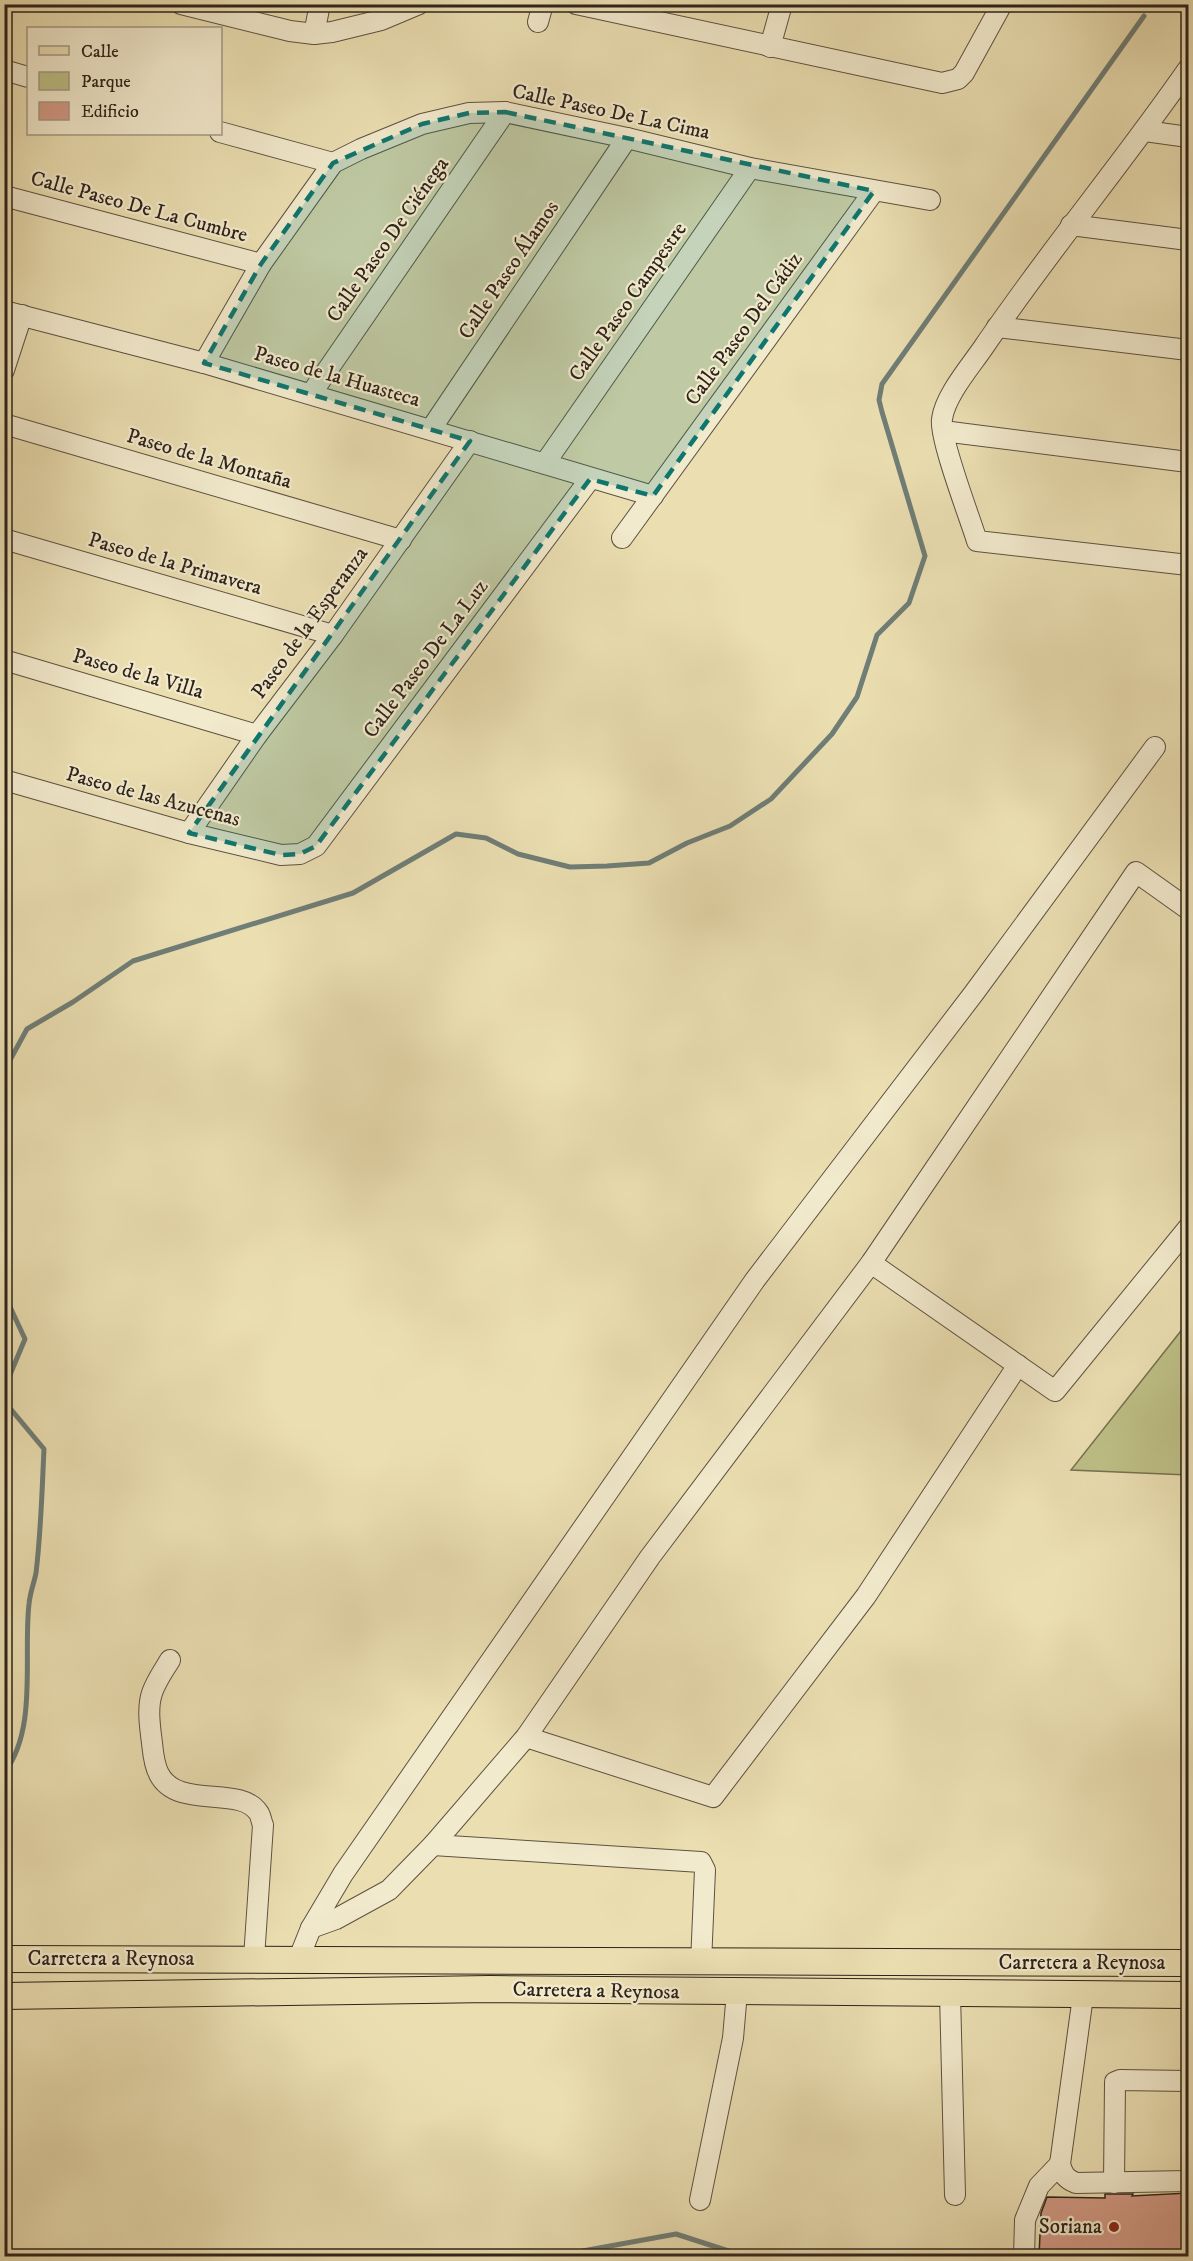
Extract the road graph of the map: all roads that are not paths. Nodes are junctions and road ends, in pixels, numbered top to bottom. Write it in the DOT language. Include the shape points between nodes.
graph roads {
  1 [pos="320,4"];
  2 [pos="576,4"];
  3 [pos="782,4"];
  4 [pos="1002,4"];
  5 [pos="188,6"];
  6 [pos="418,6"];
  7 [pos="665,13"];
  8 [pos="314,34"];
  9 [pos="770,46"];
  10 [pos="1188,69"];
  11 [pos="4,70"];
  12 [pos="27,77"];
  13 [pos="505,112"];
  14 [pos="1145,131"];
  15 [pos="222,133"];
  16 [pos="1188,137"];
  17 [pos="627,138"];
  18 [pos="333,163"];
  19 [pos="750,168"];
  20 [pos="874,191"];
  21 [pos="4,196"];
  22 [pos="930,200"];
  23 [pos="1071,225"];
  24 [pos="1188,240"];
  25 [pos="261,264"];
  26 [pos="13,313"];
  27 [pos="997,327"];
  28 [pos="1188,350"];
  29 [pos="204,363"];
  30 [pos="4,370"];
  31 [pos="311,394"];
  32 [pos="4,424"];
  33 [pos="431,429"];
  34 [pos="943,431"];
  35 [pos="470,441"];
  36 [pos="1188,462"];
  37 [pos="545,463"];
  38 [pos="590,479"];
  39 [pos="653,496"];
  40 [pos="622,538"];
  41 [pos="4,539"];
  42 [pos="400,540"];
  43 [pos="1188,565"];
  44 [pos="333,635"];
  45 [pos="4,660"];
  46 [pos="257,735"];
  47 [pos="1155,747"];
  48 [pos="4,780"];
  49 [pos="189,833"];
  50 [pos="290,855"];
  51 [pos="1188,909"];
  52 [pos="1188,1227"];
  53 [pos="871,1263"];
  54 [pos="1018,1365"];
  55 [pos="170,1660"];
  56 [pos="526,1737"];
  57 [pos="433,1845"];
  58 [pos="310,1928"];
  59 [pos="254,1958"];
  60 [pos="299,1958"];
  61 [pos="4,1959"];
  62 [pos="701,1963"];
  63 [pos="1187,1965"];
  64 [pos="490,1989"];
  65 [pos="737,1992"];
  66 [pos="950,1993"];
  67 [pos="1188,1995"];
  68 [pos="4,1996"];
  69 [pos="1083,1996"];
  70 [pos="1188,2081"];
  71 [pos="1060,2164"];
  72 [pos="1188,2181"];
  73 [pos="1114,2183"];
  74 [pos="956,2195"];
  75 [pos="700,2200"];
  76 [pos="1024,2256"];
  1 -- 8 [label="street"];
  2 -- 7 [label="street"];
  3 -- 9 [label="street"];
  4 -- 9 [label="street" via="964,73 942,83"];
  5 -- 8 [label="street"];
  6 -- 8 [label="street" via="381,20"];
  7 -- 9 [label="street"];
  10 -- 14 [label="street"];
  11 -- 12 [label="street"];
  13 -- 17 [label="street, Calle Paseo De La Cima"];
  13 -- 18 [label="street, Calle Paseo De La Cima" via="469,113 422,124"];
  13 -- 31 [label="street, Calle Paseo De Ciénega"];
  14 -- 16 [label="street"];
  14 -- 23 [label="street"];
  15 -- 18 [label="street"];
  17 -- 19 [label="street, Calle Paseo De La Cima"];
  17 -- 33 [label="street, Calle Paseo Álamos"];
  18 -- 25 [label="street"];
  19 -- 20 [label="street, Calle Paseo De La Cima"];
  19 -- 37 [label="street, Calle Paseo Campestre"];
  20 -- 22 [label="street, Calle Paseo De La Cima"];
  20 -- 39 [label="street, Calle Paseo Del Cádiz"];
  21 -- 25 [label="street, Calle Paseo De La Cumbre"];
  23 -- 24 [label="street"];
  23 -- 27 [label="street"];
  25 -- 29 [label="street"];
  26 -- 29 [label="street, Paseo de la Huasteca"];
  26 -- 30 [label="street"];
  27 -- 28 [label="street"];
  27 -- 34 [label="street" via="952,394 942,418"];
  29 -- 31 [label="street, Paseo de la Huasteca"];
  31 -- 33 [label="street, Paseo de la Huasteca"];
  32 -- 42 [label="street, Paseo de la Montaña"];
  33 -- 35 [label="street, Paseo de la Huasteca"];
  34 -- 36 [label="street"];
  34 -- 43 [label="street" via="977,541"];
  35 -- 37 [label="street, Paseo de la Huasteca"];
  35 -- 42 [label="street, Paseo de la Esperanza"];
  37 -- 38 [label="street, Paseo de la Huasteca"];
  38 -- 39 [label="street, Paseo de la Huasteca"];
  38 -- 50 [label="street, Calle Paseo De La Luz" via="316,846"];
  39 -- 40 [label="street, Calle Paseo Del Cádiz"];
  41 -- 44 [label="street, Paseo de la Primavera"];
  42 -- 44 [label="street, Paseo de la Esperanza"];
  44 -- 46 [label="street, Paseo de la Esperanza"];
  45 -- 46 [label="street, Paseo de la Villa"];
  46 -- 49 [label="street, Paseo de la Esperanza"];
  47 -- 58 [label="street" via="755,1280 343,1874"];
  48 -- 49 [label="street, Paseo de las Azucenas"];
  49 -- 50 [label="street, Paseo de las Azucenas"];
  51 -- 53 [label="street" via="1136,872"];
  52 -- 54 [label="street" via="1055,1391"];
  53 -- 54 [label="street"];
  53 -- 56 [label="street" via="651,1557"];
  54 -- 56 [label="street" via="866,1596 713,1797"];
  55 -- 59 [label="street" via="152,1693 149,1724 159,1775 167,1786 180,1793 251,1805 259,1812 263,1825"];
  56 -- 57 [label="street"];
  57 -- 58 [label="street" via="382,1896"];
  57 -- 62 [label="street" via="701,1862 705,1870"];
  58 -- 60 [label="street"];
  59 -- 60 [label="main road, Carretera a Reynosa"];
  59 -- 61 [label="main road, Carretera a Reynosa"];
  60 -- 62 [label="main road, Carretera a Reynosa"];
  62 -- 63 [label="main road, Carretera a Reynosa"];
  62 -- 64 [label="main road" via="674,1978 510,1980"];
  64 -- 65 [label="main road, Carretera a Reynosa"];
  64 -- 68 [label="main road, Carretera a Reynosa"];
  65 -- 66 [label="main road, Carretera a Reynosa"];
  65 -- 75 [label="street" via="733,2038"];
  66 -- 69 [label="main road, Carretera a Reynosa"];
  66 -- 74 [label="street"];
  67 -- 69 [label="main road, Carretera a Reynosa"];
  69 -- 71 [label="street"];
  70 -- 73 [label="street" via="1115,2082"];
  71 -- 73 [label="street" via="1067,2180"];
  71 -- 76 [label="street" via="1039,2186 1025,2220"];
  72 -- 73 [label="street"];
}
